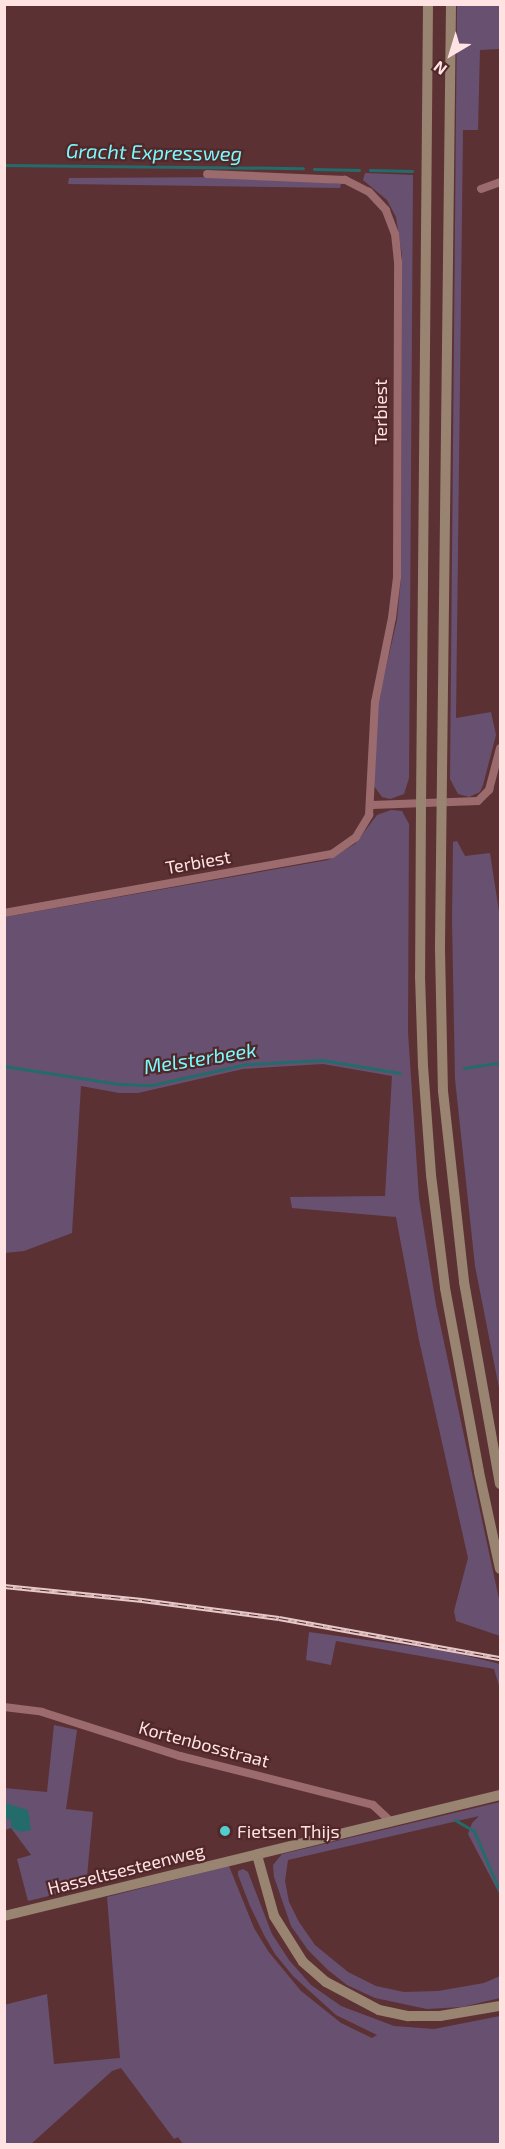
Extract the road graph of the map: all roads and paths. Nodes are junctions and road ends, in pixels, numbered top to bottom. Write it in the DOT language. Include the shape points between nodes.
graph roads {
  1 [pos="428,4"];
  2 [pos="451,4"];
  3 [pos="207,174"];
  4 [pos="501,182"];
  5 [pos="481,189"];
  6 [pos="501,748"];
  7 [pos="421,803"];
  8 [pos="442,803"];
  9 [pos="372,805"];
  10 [pos="4,913"];
  11 [pos="498,1450"];
  12 [pos="501,1484"];
  13 [pos="501,1569"];
  14 [pos="4,1707"];
  15 [pos="501,1795"];
  16 [pos="391,1822"];
  17 [pos="257,1855"];
  18 [pos="4,1916"];
  19 [pos="501,2006"];
  1 -- 7 [label="main road"];
  2 -- 8 [label="main road"];
  3 -- 9 [label="street, Terbiest" via="345,180 358,184 386,210 395,234 397,577 375,702"];
  4 -- 5 [label="street"];
  6 -- 8 [label="street" via="489,790 482,798"];
  7 -- 8 [label="street"];
  7 -- 9 [label="street"];
  7 -- 13 [label="main road" via="420,976 431,1175 445,1288"];
  8 -- 11 [label="main road" via="443,1091 464,1282"];
  9 -- 10 [label="street, Terbiest" via="356,837 332,854"];
  11 -- 12 [label="main road"];
  14 -- 16 [label="street, Kortenbosstraat" via="42,1712 180,1756 373,1805"];
  15 -- 16 [label="main road, Hasseltsesteenweg"];
  16 -- 17 [label="main road, Hasseltsesteenweg"];
  17 -- 18 [label="main road, Hasseltsesteenweg"];
  17 -- 19 [label="main road" via="274,1916 303,1962 326,1982 379,2010 408,2016 469,2013"];
}
